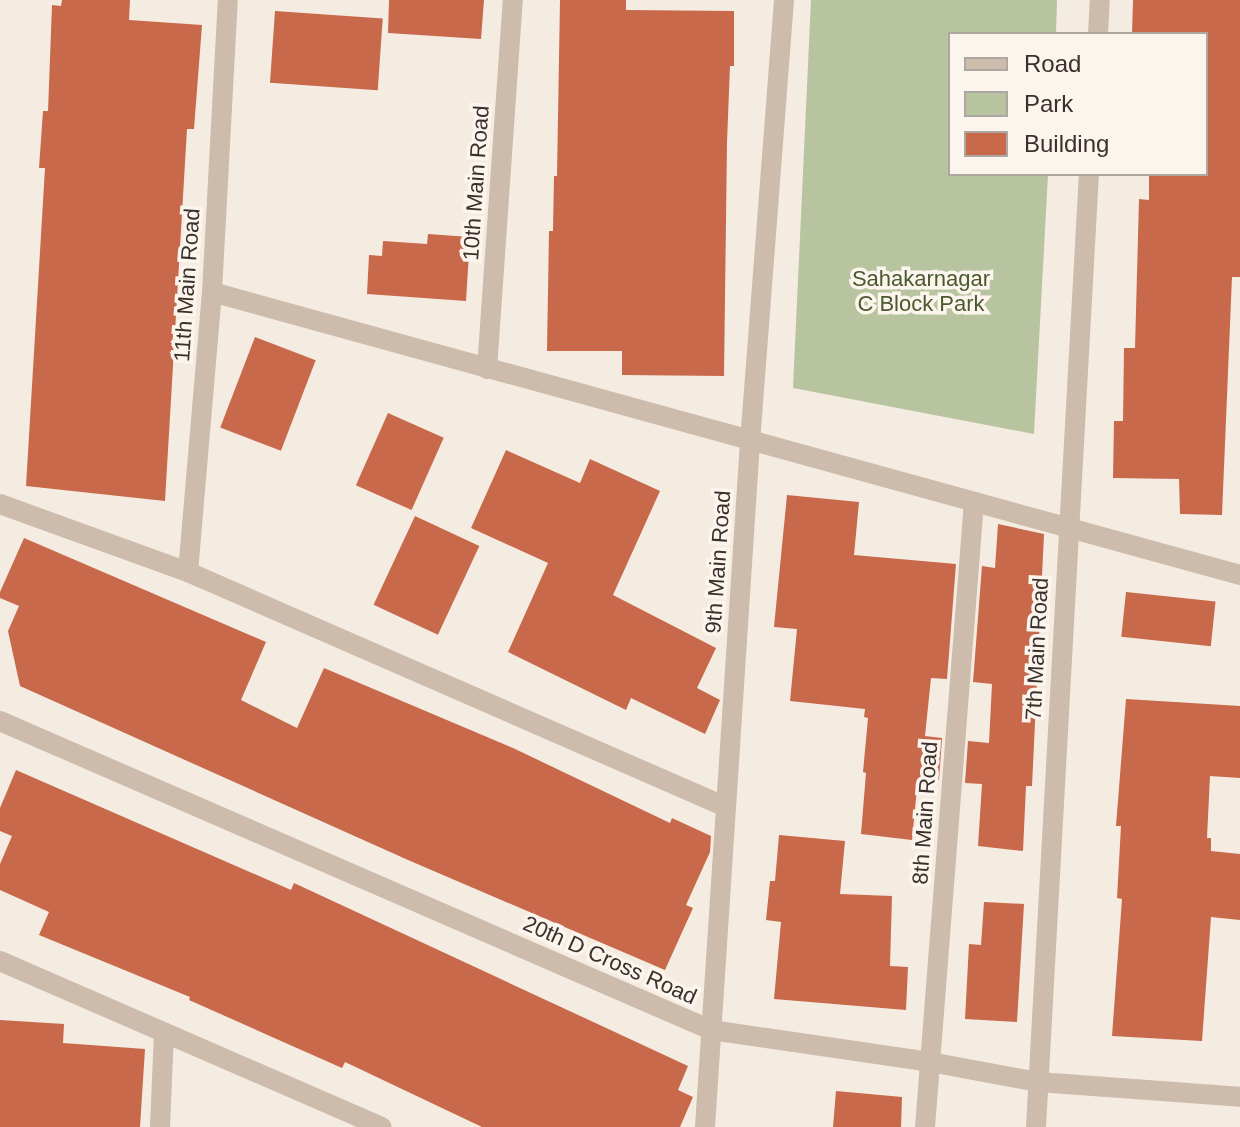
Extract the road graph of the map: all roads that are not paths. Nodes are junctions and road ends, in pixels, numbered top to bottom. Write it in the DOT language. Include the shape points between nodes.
graph roads {
  1 [pos="228,0"];
  2 [pos="513,0"];
  3 [pos="784,0"];
  4 [pos="1100,0"];
  5 [pos="1098,32"];
  6 [pos="1089,176"];
  7 [pos="212,292"];
  8 [pos="487,369"];
  9 [pos="750,442"];
  10 [pos="974,502"];
  11 [pos="0,504"];
  12 [pos="1068,528"];
  13 [pos="188,572"];
  14 [pos="1240,575"];
  15 [pos="0,721"];
  16 [pos="726,807"];
  17 [pos="0,961"];
  18 [pos="711,1030"];
  19 [pos="164,1032"];
  20 [pos="930,1062"];
  21 [pos="1038,1082"];
  22 [pos="1240,1097"];
  23 [pos="160,1127"];
  24 [pos="381,1127"];
  25 [pos="705,1127"];
  26 [pos="925,1127"];
  27 [pos="1036,1127"];
  1 -- 7 [label="street, 11th Main Road"];
  2 -- 8 [label="street, 10th Main Road"];
  3 -- 9 [label="street, 9th Main Road"];
  4 -- 5 [label="street"];
  6 -- 12 [label="street, 7th Main Road"];
  7 -- 8 [label="street"];
  7 -- 13 [label="street, 11th Main Road"];
  8 -- 9 [label="street"];
  9 -- 10 [label="street"];
  9 -- 16 [label="street, 9th Main Road"];
  10 -- 12 [label="street"];
  10 -- 20 [label="street, 8th Main Road"];
  11 -- 13 [label="street"];
  12 -- 14 [label="street"];
  12 -- 21 [label="street, 7th Main Road"];
  13 -- 16 [label="street"];
  15 -- 18 [label="street, 20th D Cross Road"];
  16 -- 18 [label="street, 9th Main Road"];
  17 -- 19 [label="street"];
  18 -- 20 [label="street, 20th D Cross Road"];
  18 -- 25 [label="street, 9th Main Road"];
  19 -- 23 [label="street"];
  19 -- 24 [label="street"];
  20 -- 21 [label="street, 20th D Cross Road"];
  20 -- 26 [label="street, 8th Main Road"];
  21 -- 22 [label="street, 20th D Cross Road"];
  21 -- 27 [label="street, 7th Main Road"];
}
